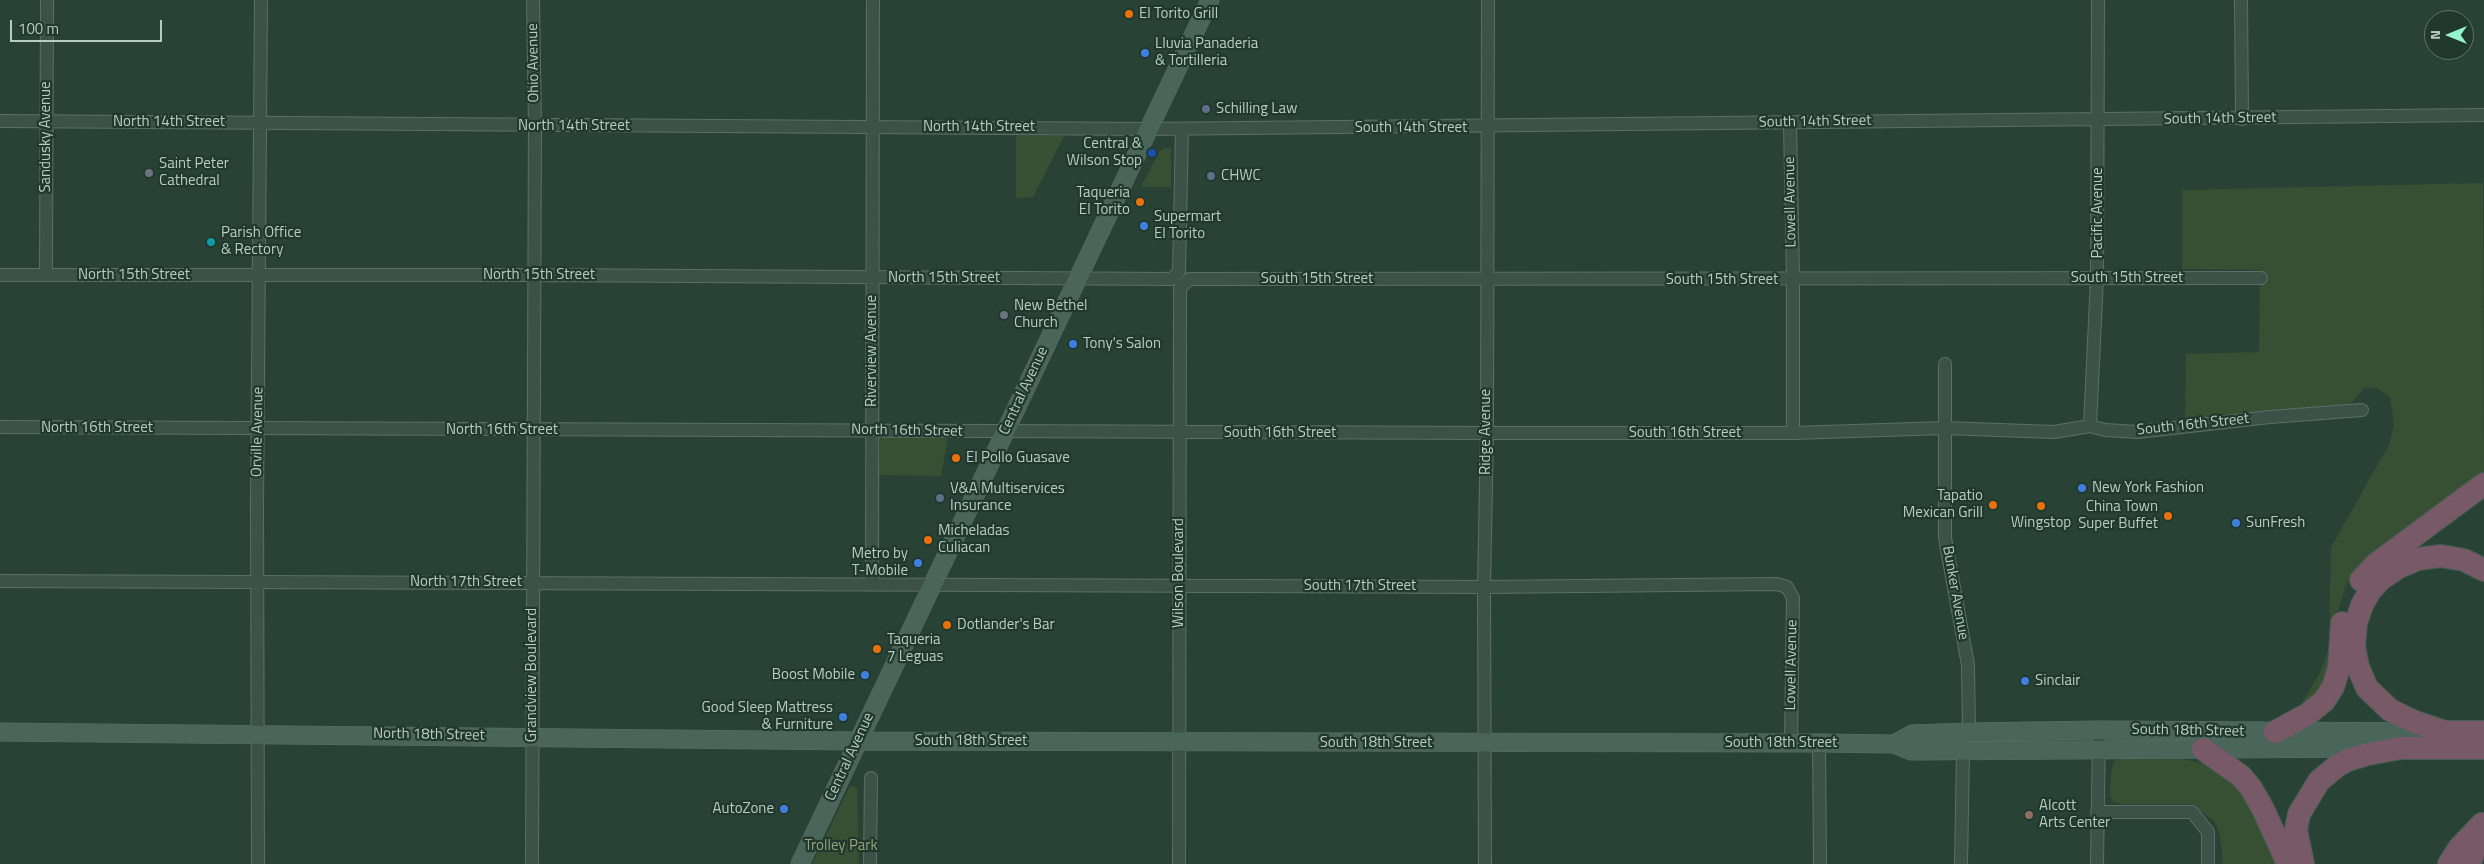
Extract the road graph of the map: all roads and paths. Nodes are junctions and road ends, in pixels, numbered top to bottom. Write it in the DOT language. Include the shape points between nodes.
graph roads {
  1 [pos="47,0"];
  2 [pos="261,0"];
  3 [pos="533,0"];
  4 [pos="873,0"];
  5 [pos="1210,0"];
  6 [pos="1488,0"];
  7 [pos="2098,0"];
  8 [pos="2241,0"];
  9 [pos="2484,116"];
  10 [pos="2242,119"];
  11 [pos="2098,120"];
  12 [pos="0,121"];
  13 [pos="46,122"];
  14 [pos="1790,122"];
  15 [pos="260,123"];
  16 [pos="535,126"];
  17 [pos="873,126"];
  18 [pos="1486,127"];
  19 [pos="1147,129"];
  20 [pos="1182,129"];
  21 [pos="0,275"];
  22 [pos="46,275"];
  23 [pos="259,275"];
  24 [pos="534,275"];
  25 [pos="873,277"];
  26 [pos="2098,278"];
  27 [pos="2261,278"];
  28 [pos="1078,279"];
  29 [pos="1180,279"];
  30 [pos="1486,279"];
  31 [pos="1793,280"];
  32 [pos="1945,364"];
  33 [pos="2362,410"];
  34 [pos="2090,426"];
  35 [pos="0,428"];
  36 [pos="1944,428"];
  37 [pos="258,429"];
  38 [pos="533,430"];
  39 [pos="872,430"];
  40 [pos="1005,432"];
  41 [pos="1793,432"];
  42 [pos="1180,433"];
  43 [pos="1486,433"];
  44 [pos="2484,484"];
  45 [pos="2484,570"];
  46 [pos="0,581"];
  47 [pos="257,582"];
  48 [pos="532,582"];
  49 [pos="872,583"];
  50 [pos="932,585"];
  51 [pos="1180,585"];
  52 [pos="1484,587"];
  53 [pos="1787,587"];
  54 [pos="2099,730"];
  55 [pos="0,732"];
  56 [pos="1969,732"];
  57 [pos="2275,732"];
  58 [pos="2445,732"];
  59 [pos="2484,732"];
  60 [pos="258,734"];
  61 [pos="533,736"];
  62 [pos="858,741"];
  63 [pos="1179,742"];
  64 [pos="1484,743"];
  65 [pos="1791,743"];
  66 [pos="1819,743"];
  67 [pos="1894,744"];
  68 [pos="2401,748"];
  69 [pos="2484,748"];
  70 [pos="2100,749"];
  71 [pos="2203,749"];
  72 [pos="1963,751"];
  73 [pos="870,778"];
  74 [pos="2097,812"];
  75 [pos="2483,820"];
  76 [pos="258,864"];
  77 [pos="532,864"];
  78 [pos="800,864"];
  79 [pos="870,864"];
  80 [pos="1179,864"];
  81 [pos="1485,864"];
  82 [pos="1820,864"];
  83 [pos="1961,864"];
  84 [pos="2097,864"];
  85 [pos="2208,864"];
  86 [pos="2288,864"];
  87 [pos="2303,864"];
  88 [pos="2449,864"];
  89 [pos="2470,864"];
  1 -- 13 [label="street, Sandusky Avenue"];
  2 -- 15 [label="street, Orville Avenue"];
  3 -- 16 [label="street, Ohio Avenue"];
  4 -- 17 [label="street, Riverview Avenue"];
  5 -- 19 [label="main road, Central Avenue"];
  6 -- 18 [label="street, Ridge Avenue"];
  7 -- 11 [label="street, Pacific Avenue"];
  8 -- 10 [label="street"];
  9 -- 10 [label="street, South 14th Street"];
  10 -- 11 [label="street, South 14th Street"];
  11 -- 14 [label="street, South 14th Street"];
  11 -- 26 [label="street, Pacific Avenue"];
  12 -- 13 [label="street, North 14th Street"];
  13 -- 15 [label="street, North 14th Street"];
  13 -- 22 [label="street, Sandusky Avenue"];
  14 -- 18 [label="street, South 14th Street"];
  14 -- 31 [label="street, Lowell Avenue"];
  15 -- 16 [label="street, North 14th Street"];
  15 -- 23 [label="street, Orville Avenue"];
  16 -- 17 [label="street, North 14th Street"];
  16 -- 24 [label="street, Grandview Boulevard"];
  17 -- 19 [label="street, North 14th Street"];
  17 -- 25 [label="street, Riverview Avenue"];
  18 -- 20 [label="street, South 14th Street"];
  18 -- 30 [label="street, Ridge Avenue"];
  19 -- 20 [label="street, South 14th Street"];
  19 -- 28 [label="main road, Central Avenue"];
  20 -- 29 [label="street, Wilson Boulevard"];
  21 -- 22 [label="street, North 15th Street"];
  22 -- 23 [label="street, North 15th Street"];
  23 -- 24 [label="street, North 15th Street"];
  23 -- 37 [label="street, Orville Avenue"];
  24 -- 25 [label="street, North 15th Street"];
  24 -- 38 [label="street, Grandview Boulevard"];
  25 -- 28 [label="street, North 15th Street"];
  25 -- 39 [label="street, Riverview Avenue"];
  26 -- 27 [label="street, South 15th Street"];
  26 -- 31 [label="street, South 15th Street"];
  26 -- 34 [label="street, Pacific Avenue"];
  28 -- 29 [label="street, South 15th Street"];
  28 -- 40 [label="main road, Central Avenue"];
  29 -- 30 [label="street, South 15th Street"];
  29 -- 42 [label="street, Wilson Boulevard"];
  30 -- 31 [label="street, South 15th Street"];
  30 -- 43 [label="street, Ridge Avenue"];
  31 -- 41 [label="street, Lowell Avenue"];
  32 -- 36 [label="street, Bunker Avenue"];
  33 -- 34 [label="street, South 16th Street" via="2137,432"];
  34 -- 36 [label="street, South 16th Street" via="2054,432"];
  35 -- 37 [label="street, North 16th Street"];
  36 -- 41 [label="street, South 16th Street"];
  36 -- 56 [label="street, Bunker Avenue" via="1945,538 1968,665"];
  37 -- 38 [label="street, North 16th Street"];
  37 -- 47 [label="street, Orville Avenue"];
  38 -- 39 [label="street, North 16th Street"];
  38 -- 48 [label="street, Grandview Boulevard"];
  39 -- 40 [label="street, North 16th Street"];
  39 -- 49 [label="street, Riverview Avenue"];
  40 -- 42 [label="street, South 16th Street"];
  40 -- 50 [label="main road, Central Avenue"];
  41 -- 43 [label="street, South 16th Street"];
  42 -- 43 [label="street, South 16th Street"];
  42 -- 51 [label="street, Wilson Boulevard"];
  43 -- 52 [label="street, Ridge Avenue"];
  44 -- 57 [label="highway" via="2376,564 2359,582 2342,623 2339,668 2333,687 2324,701 2308,714"];
  45 -- 58 [label="highway" via="2464,560 2442,556 2399,567 2370,591 2356,623 2354,646 2358,668 2367,688 2390,710"];
  46 -- 47 [label="street, North 17th Street"];
  47 -- 48 [label="street, North 17th Street"];
  47 -- 60 [label="street, Orville Avenue"];
  48 -- 49 [label="street, North 17th Street"];
  48 -- 61 [label="street, Grandview Boulevard"];
  49 -- 50 [label="street, North 17th Street"];
  50 -- 51 [label="street, South 17th Street"];
  50 -- 62 [label="main road, Central Avenue"];
  51 -- 52 [label="street, South 17th Street"];
  51 -- 63 [label="street, Wilson Boulevard"];
  52 -- 53 [label="street, South 17th Street" via="1777,584"];
  52 -- 64 [label="street, Ridge Avenue"];
  53 -- 65 [label="street, Lowell Avenue" via="1793,598"];
  54 -- 56 [label="main road, South 18th Street"];
  54 -- 57 [label="main road, South 18th Street"];
  54 -- 70 [label="street"];
  55 -- 60 [label="main road, North 18th Street"];
  56 -- 67 [label="main road, South 18th Street" via="1912,734"];
  57 -- 58 [label="main road, South 18th Street"];
  58 -- 59 [label="highway, South 18th Street"];
  60 -- 61 [label="main road, North 18th Street"];
  60 -- 76 [label="street, Orville Avenue"];
  61 -- 62 [label="main road, North 18th Street"];
  61 -- 77 [label="street, Grandview Boulevard"];
  62 -- 63 [label="main road, South 18th Street"];
  62 -- 78 [label="main road, Central Avenue"];
  63 -- 64 [label="main road, South 18th Street"];
  63 -- 80 [label="street, Wilson Boulevard"];
  64 -- 65 [label="main road, South 18th Street"];
  64 -- 81 [label="street, Ridge Avenue"];
  65 -- 66 [label="main road, South 18th Street"];
  66 -- 67 [label="main road, South 18th Street"];
  66 -- 82 [label="street"];
  67 -- 72 [label="main road, South 18th Street" via="1911,751"];
  68 -- 69 [label="highway"];
  68 -- 71 [label="main road, South 18th Street"];
  68 -- 87 [label="highway" via="2348,760 2319,780 2299,814 2296,830"];
  70 -- 71 [label="main road, South 18th Street"];
  70 -- 72 [label="main road, South 18th Street"];
  70 -- 74 [label="street"];
  71 -- 86 [label="highway" via="2241,776 2251,788"];
  72 -- 83 [label="street"];
  73 -- 79 [label="street"];
  74 -- 84 [label="street"];
  74 -- 85 [label="street" via="2192,812 2208,832"];
  75 -- 88 [label="highway"];
  75 -- 89 [label="highway"];
}
